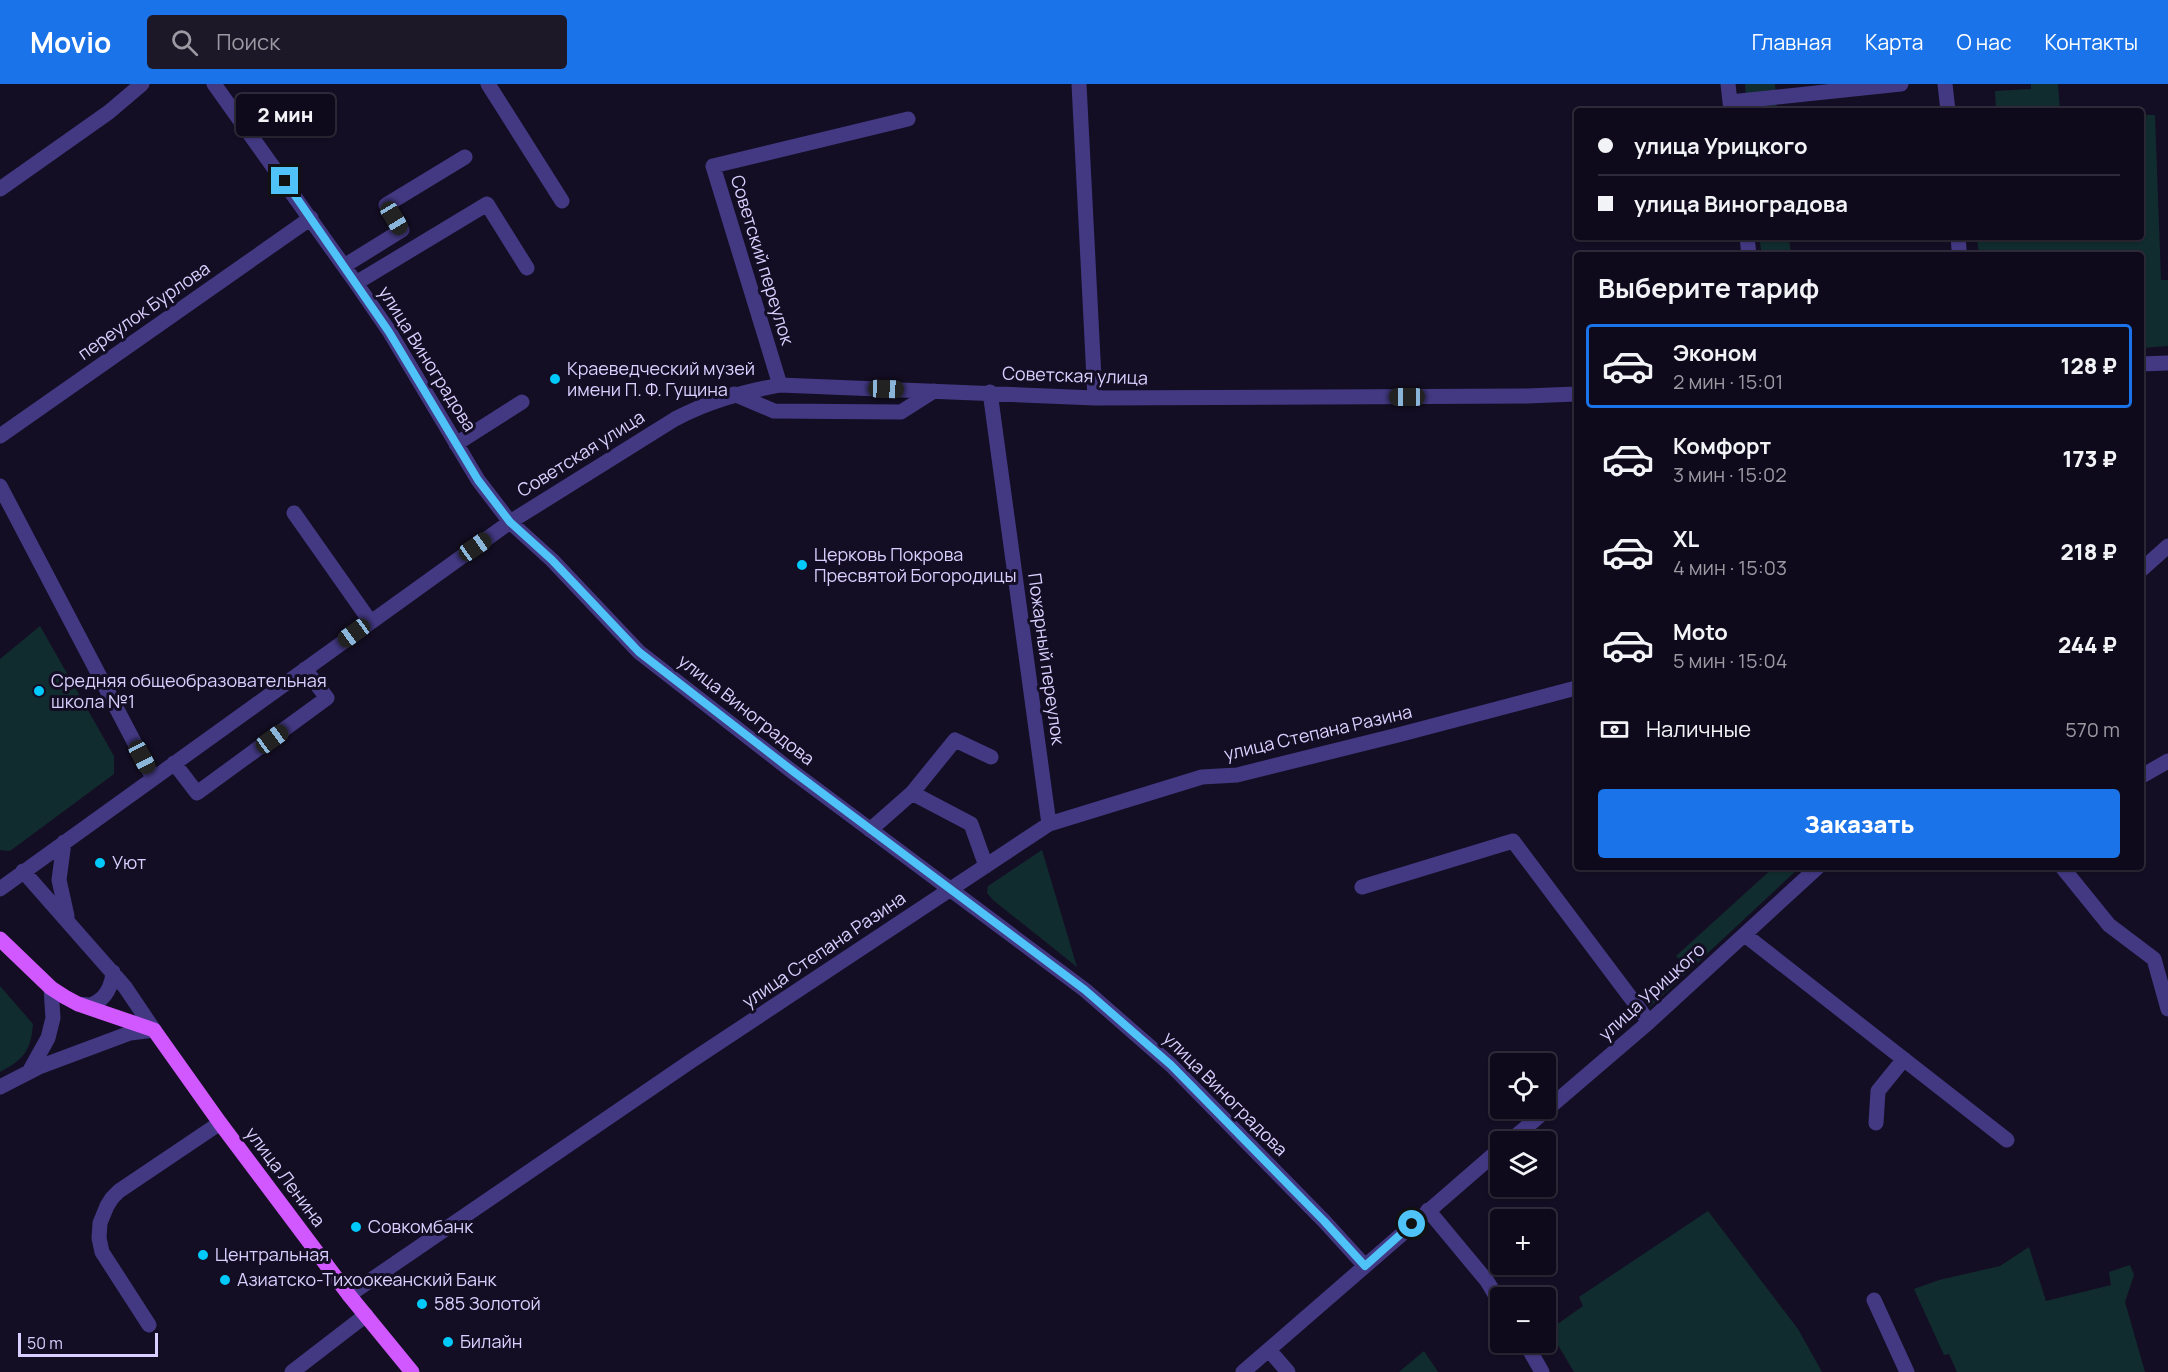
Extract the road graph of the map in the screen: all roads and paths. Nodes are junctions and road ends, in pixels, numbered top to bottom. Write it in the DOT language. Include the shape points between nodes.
graph roads {
  1 [pos="142,84"];
  2 [pos="214,84"];
  3 [pos="488,84"];
  4 [pos="1079,84"];
  5 [pos="1728,84"];
  6 [pos="1901,84"];
  7 [pos="1946,84"];
  8 [pos="1731,106"];
  9 [pos="1948,108"];
  10 [pos="908,119"];
  11 [pos="465,157"];
  12 [pos="0,189"];
  13 [pos="562,201"];
  14 [pos="311,218"];
  15 [pos="344,266"];
  16 [pos="527,268"];
  17 [pos="356,283"];
  18 [pos="2168,363"];
  19 [pos="2144,364"];
  20 [pos="780,385"];
  21 [pos="934,391"];
  22 [pos="990,392"];
  23 [pos="734,394"];
  24 [pos="1574,394"];
  25 [pos="1095,398"];
  26 [pos="522,402"];
  27 [pos="0,436"];
  28 [pos="456,444"];
  29 [pos="0,486"];
  30 [pos="294,513"];
  31 [pos="510,522"];
  32 [pos="2168,546"];
  33 [pos="2144,567"];
  34 [pos="370,621"];
  35 [pos="304,669"];
  36 [pos="1574,689"];
  37 [pos="991,758"];
  38 [pos="2168,761"];
  39 [pos="174,763"];
  40 [pos="2144,775"];
  41 [pos="153,778"];
  42 [pos="912,794"];
  43 [pos="1049,824"];
  44 [pos="870,830"];
  45 [pos="64,842"];
  46 [pos="986,866"];
  47 [pos="1815,870"];
  48 [pos="2064,870"];
  49 [pos="23,871"];
  50 [pos="1362,887"];
  51 [pos="0,889"];
  52 [pos="950,890"];
  53 [pos="69,921"];
  54 [pos="1745,934"];
  55 [pos="0,939"];
  56 [pos="2161,959"];
  57 [pos="113,972"];
  58 [pos="51,988"];
  59 [pos="78,1004"];
  60 [pos="2168,1009"];
  61 [pos="1649,1022"];
  62 [pos="154,1030"];
  63 [pos="1904,1059"];
  64 [pos="29,1072"];
  65 [pos="0,1087"];
  66 [pos="220,1123"];
  67 [pos="1876,1123"];
  68 [pos="1522,1131"];
  69 [pos="2007,1140"];
  70 [pos="1490,1157"];
  71 [pos="1428,1210"];
  72 [pos="1365,1266"];
  73 [pos="1490,1287"];
  74 [pos="349,1295"];
  75 [pos="1874,1300"];
  76 [pos="366,1316"];
  77 [pos="149,1325"];
  78 [pos="1269,1350"];
  79 [pos="1531,1353"];
  80 [pos="292,1372"];
  81 [pos="412,1372"];
  82 [pos="1243,1372"];
  83 [pos="1288,1372"];
  84 [pos="1542,1372"];
  85 [pos="1907,1372"];
  1 -- 12 [label="street"];
  2 -- 14 [label="street, улица Виноградова"];
  3 -- 13 [label="street"];
  4 -- 25 [label="street"];
  5 -- 8 [label="street"];
  6 -- 8 [label="street"];
  7 -- 9 [label="street"];
  10 -- 20 [label="street, Советский переулок" via="713,166"];
  11 -- 15 [label="street" via="386,205 402,230"];
  14 -- 15 [label="street, улица Виноградова"];
  14 -- 27 [label="street, переулок Бурлова"];
  15 -- 17 [label="street, улица Виноградова"];
  16 -- 17 [label="street" via="487,204"];
  17 -- 28 [label="street, улица Виноградова"];
  18 -- 19 [label="street"];
  20 -- 21 [label="street, Советская улица"];
  20 -- 23 [label="street, Советская улица"];
  21 -- 22 [label="street, Советская улица"];
  21 -- 23 [label="street" via="901,412 774,411"];
  22 -- 25 [label="street, Советская улица"];
  22 -- 43 [label="street, Пожарный переулок"];
  23 -- 31 [label="street, Советская улица" via="675,419"];
  24 -- 25 [label="street, Советская улица"];
  26 -- 28 [label="street"];
  28 -- 31 [label="street, улица Виноградова"];
  29 -- 41 [label="street"];
  30 -- 34 [label="street"];
  31 -- 34 [label="street, Советская улица"];
  31 -- 44 [label="street, улица Виноградова" via="552,560 639,652"];
  32 -- 33 [label="street"];
  34 -- 35 [label="street, Советская улица"];
  35 -- 39 [label="street, Советская улица"];
  35 -- 39 [label="street" via="327,698 197,793"];
  36 -- 43 [label="street, улица Степана Разина" via="1237,775 1202,777"];
  37 -- 42 [label="street" via="956,740"];
  38 -- 40 [label="street"];
  39 -- 41 [label="street, Советская улица"];
  41 -- 45 [label="street, Советская улица"];
  42 -- 44 [label="street"];
  42 -- 46 [label="street" via="971,824"];
  43 -- 46 [label="street, улица Степана Разина"];
  44 -- 52 [label="street, улица Виноградова"];
  45 -- 49 [label="street, Советская улица"];
  45 -- 53 [label="street" via="59,880"];
  46 -- 52 [label="street, улица Степана Разина"];
  47 -- 54 [label="street, улица Урицкого"];
  48 -- 56 [label="street" via="2109,925"];
  49 -- 51 [label="street, Советская улица"];
  49 -- 53 [label="street"];
  50 -- 61 [label="street" via="1513,841"];
  52 -- 72 [label="street, улица Виноградова" via="1085,990 1171,1065"];
  52 -- 74 [label="street, улица Степана Разина"];
  53 -- 57 [label="street"];
  54 -- 61 [label="street, улица Урицкого"];
  54 -- 63 [label="street"];
  55 -- 58 [label="main road"];
  56 -- 60 [label="street"];
  57 -- 59 [label="street" via="112,985 103,996 92,1005"];
  57 -- 62 [label="street"];
  58 -- 59 [label="main road"];
  58 -- 64 [label="street" via="53,1018 48,1038"];
  59 -- 62 [label="main road"];
  61 -- 68 [label="street, улица Урицкого"];
  62 -- 64 [label="street" via="130,1033"];
  62 -- 66 [label="main road, улица Ленина"];
  63 -- 67 [label="street" via="1878,1091"];
  63 -- 69 [label="street"];
  64 -- 65 [label="street"];
  66 -- 74 [label="main road, улица Ленина"];
  66 -- 77 [label="street" via="119,1191 103,1214 99,1238 102,1252"];
  70 -- 71 [label="street"];
  71 -- 72 [label="street"];
  71 -- 73 [label="street"];
  72 -- 78 [label="street"];
  74 -- 76 [label="main road, улица Ленина"];
  75 -- 85 [label="street"];
  76 -- 80 [label="street"];
  76 -- 81 [label="main road, улица Ленина"];
  78 -- 82 [label="street"];
  78 -- 83 [label="street"];
  79 -- 84 [label="street"];
}
